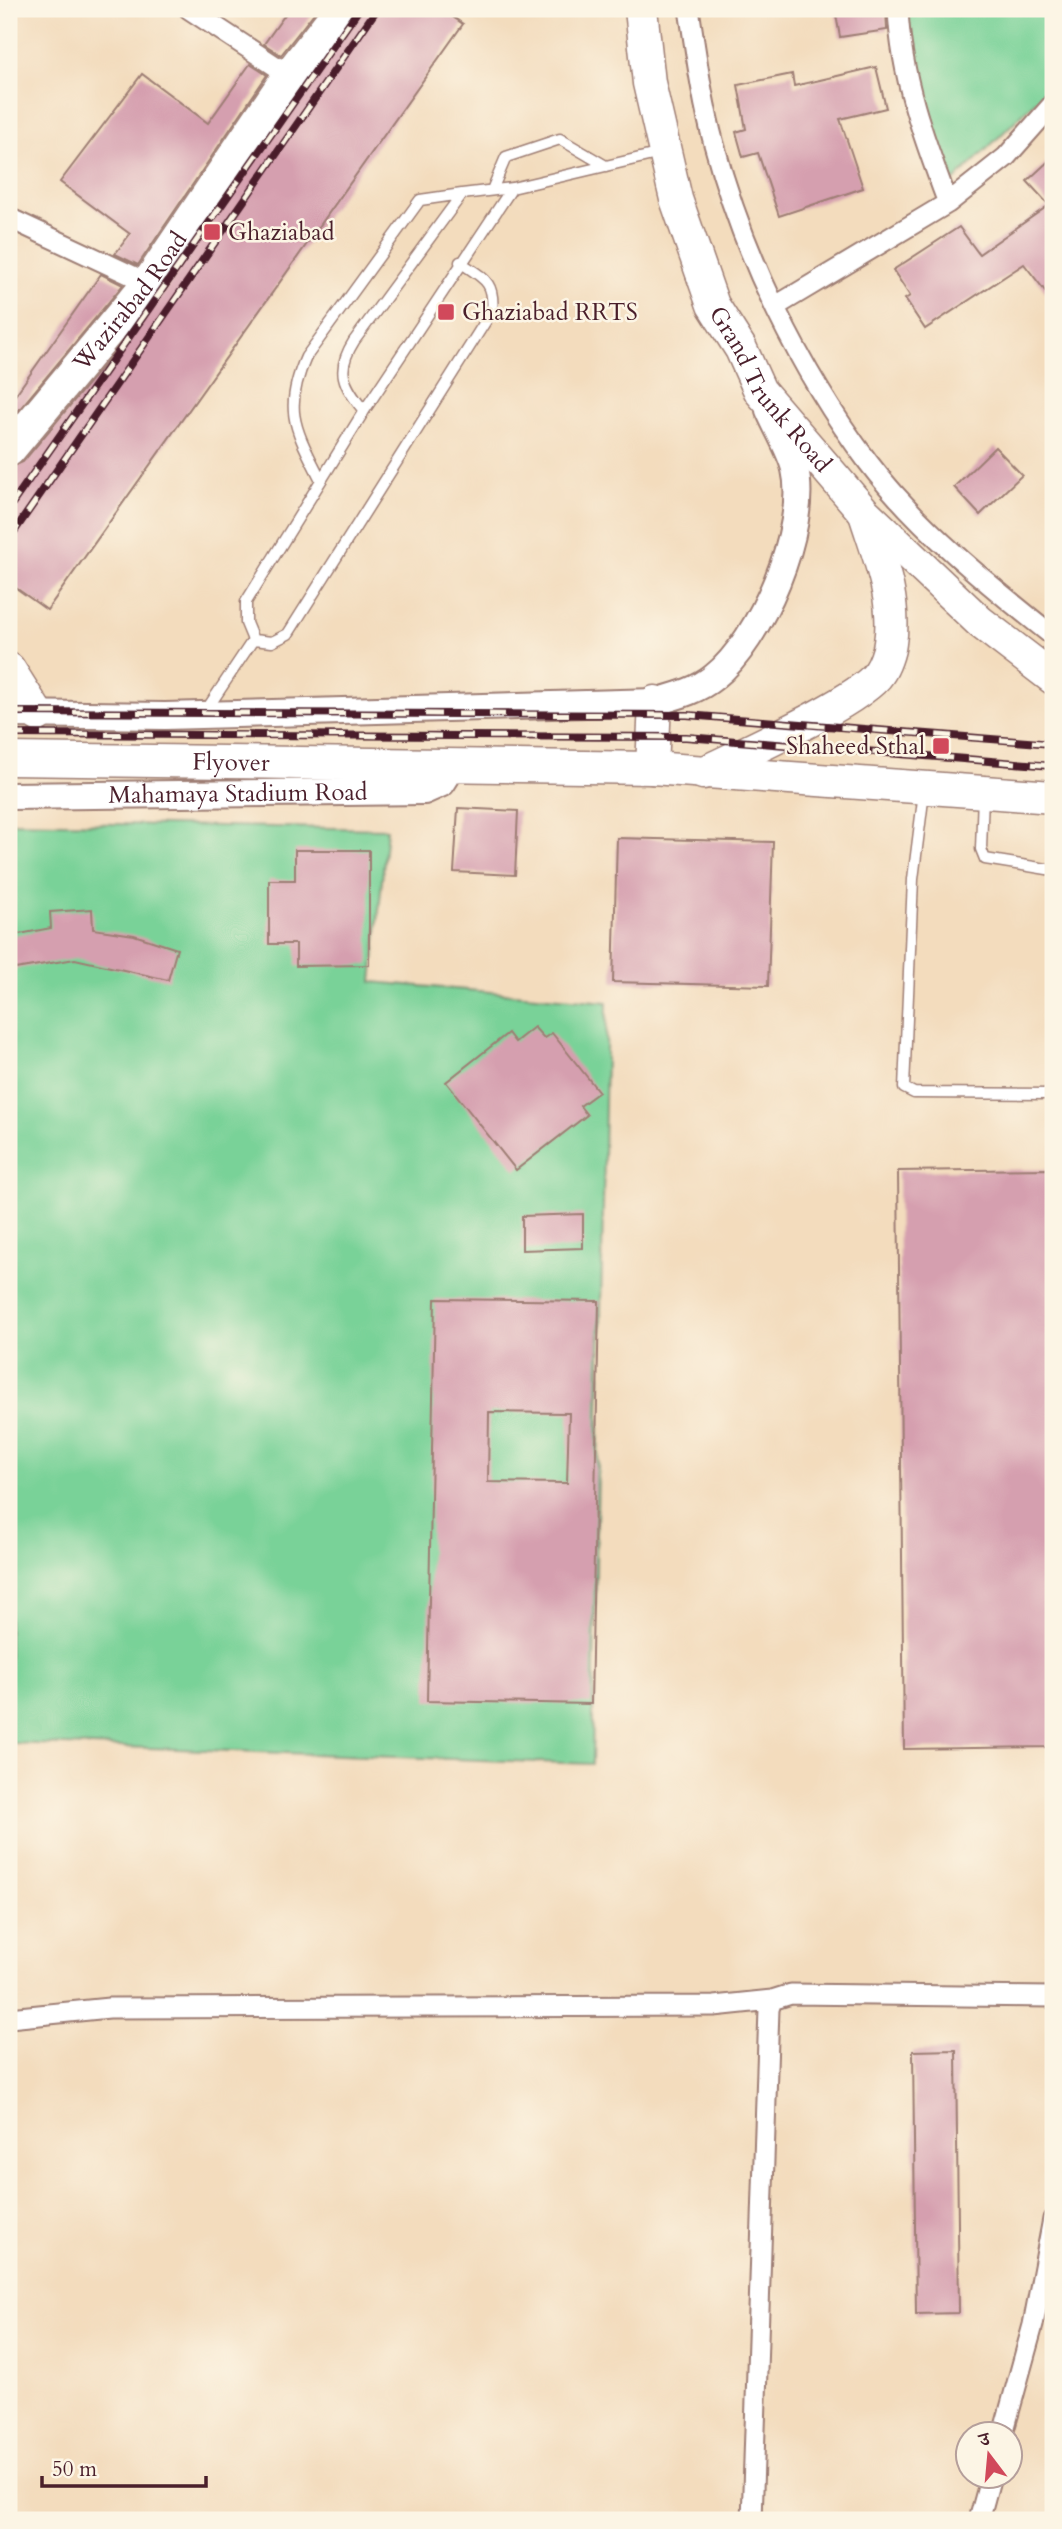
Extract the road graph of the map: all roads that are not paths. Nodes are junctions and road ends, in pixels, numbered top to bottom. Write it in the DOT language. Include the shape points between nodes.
graph roads {
  1 [pos="189,9"];
  2 [pos="340,9"];
  3 [pos="641,9"];
  4 [pos="689,9"];
  5 [pos="898,9"];
  6 [pos="289,75"];
  7 [pos="1053,104"];
  8 [pos="665,152"];
  9 [pos="606,166"];
  10 [pos="512,188"];
  11 [pos="492,190"];
  12 [pos="462,194"];
  13 [pos="948,202"];
  14 [pos="9,218"];
  15 [pos="460,262"];
  16 [pos="148,283"];
  17 [pos="776,306"];
  18 [pos="760,391"];
  19 [pos="363,411"];
  20 [pos="9,450"];
  21 [pos="321,480"];
  22 [pos="864,512"];
  23 [pos="1053,636"];
  24 [pos="253,640"];
  25 [pos="9,669"];
  26 [pos="1053,678"];
  27 [pos="655,702"];
  28 [pos="23,715"];
  29 [pos="202,716"];
  30 [pos="9,759"];
  31 [pos="442,764"];
  32 [pos="652,768"];
  33 [pos="703,773"];
  34 [pos="925,786"];
  35 [pos="983,791"];
  36 [pos="9,796"];
  37 [pos="1053,797"];
  38 [pos="1053,870"];
  39 [pos="1053,1094"];
  40 [pos="1053,1997"];
  41 [pos="772,2000"];
  42 [pos="9,2018"];
  43 [pos="1053,2219"];
  44 [pos="1007,2420"];
  45 [pos="987,2490"];
  46 [pos="752,2520"];
  47 [pos="979,2520"];
  1 -- 6 [label="street"];
  2 -- 6 [label="highway, Wazirabad Road"];
  3 -- 8 [label="highway, Grand Trunk Road" via="649,83"];
  4 -- 17 [label="street" via="714,146"];
  5 -- 13 [label="street" via="915,117"];
  6 -- 16 [label="highway, Wazirabad Road"];
  7 -- 13 [label="street" via="1006,157"];
  8 -- 9 [label="lane"];
  8 -- 18 [label="highway, Grand Trunk Road" via="676,199 713,305"];
  9 -- 10 [label="lane"];
  9 -- 11 [label="lane" via="560,139 506,157"];
  10 -- 11 [label="lane"];
  10 -- 15 [label="lane"];
  11 -- 12 [label="lane"];
  12 -- 19 [label="lane" via="343,359 343,379"];
  12 -- 21 [label="lane" via="420,200 306,357 293,385 292,411"];
  13 -- 17 [label="street"];
  14 -- 16 [label="street"];
  15 -- 19 [label="lane"];
  15 -- 24 [label="lane" via="486,280 494,295 492,311 288,634 272,642"];
  16 -- 20 [label="highway, Wazirabad Road"];
  17 -- 23 [label="street" via="800,354 868,462 904,504"];
  18 -- 22 [label="highway, Grand Trunk Road"];
  18 -- 27 [label="main road" via="795,469 796,500 786,552 760,621 729,663 698,688"];
  19 -- 21 [label="lane"];
  21 -- 24 [label="lane" via="246,602 246,623"];
  22 -- 26 [label="highway, Grand Trunk Road" via="980,622"];
  22 -- 33 [label="highway" via="887,587 891,618 890,646 878,674 838,704"];
  24 -- 29 [label="lane"];
  25 -- 28 [label="highway"];
  27 -- 29 [label="main road"];
  27 -- 32 [label="highway"];
  28 -- 29 [label="main road"];
  30 -- 31 [label="highway, Flyover"];
  31 -- 32 [label="highway"];
  31 -- 36 [label="main road, Mahamaya Stadium Road" via="442,783 424,791"];
  32 -- 33 [label="highway"];
  33 -- 34 [label="highway"];
  34 -- 35 [label="highway"];
  34 -- 39 [label="lane" via="913,879 904,1088 914,1093"];
  35 -- 37 [label="highway"];
  35 -- 38 [label="lane" via="981,849 985,859"];
  40 -- 41 [label="street" via="791,1994"];
  41 -- 42 [label="street" via="700,2007 109,2008"];
  41 -- 46 [label="street"];
  43 -- 44 [label="street" via="1033,2325"];
  45 -- 47 [label="street"];
}
